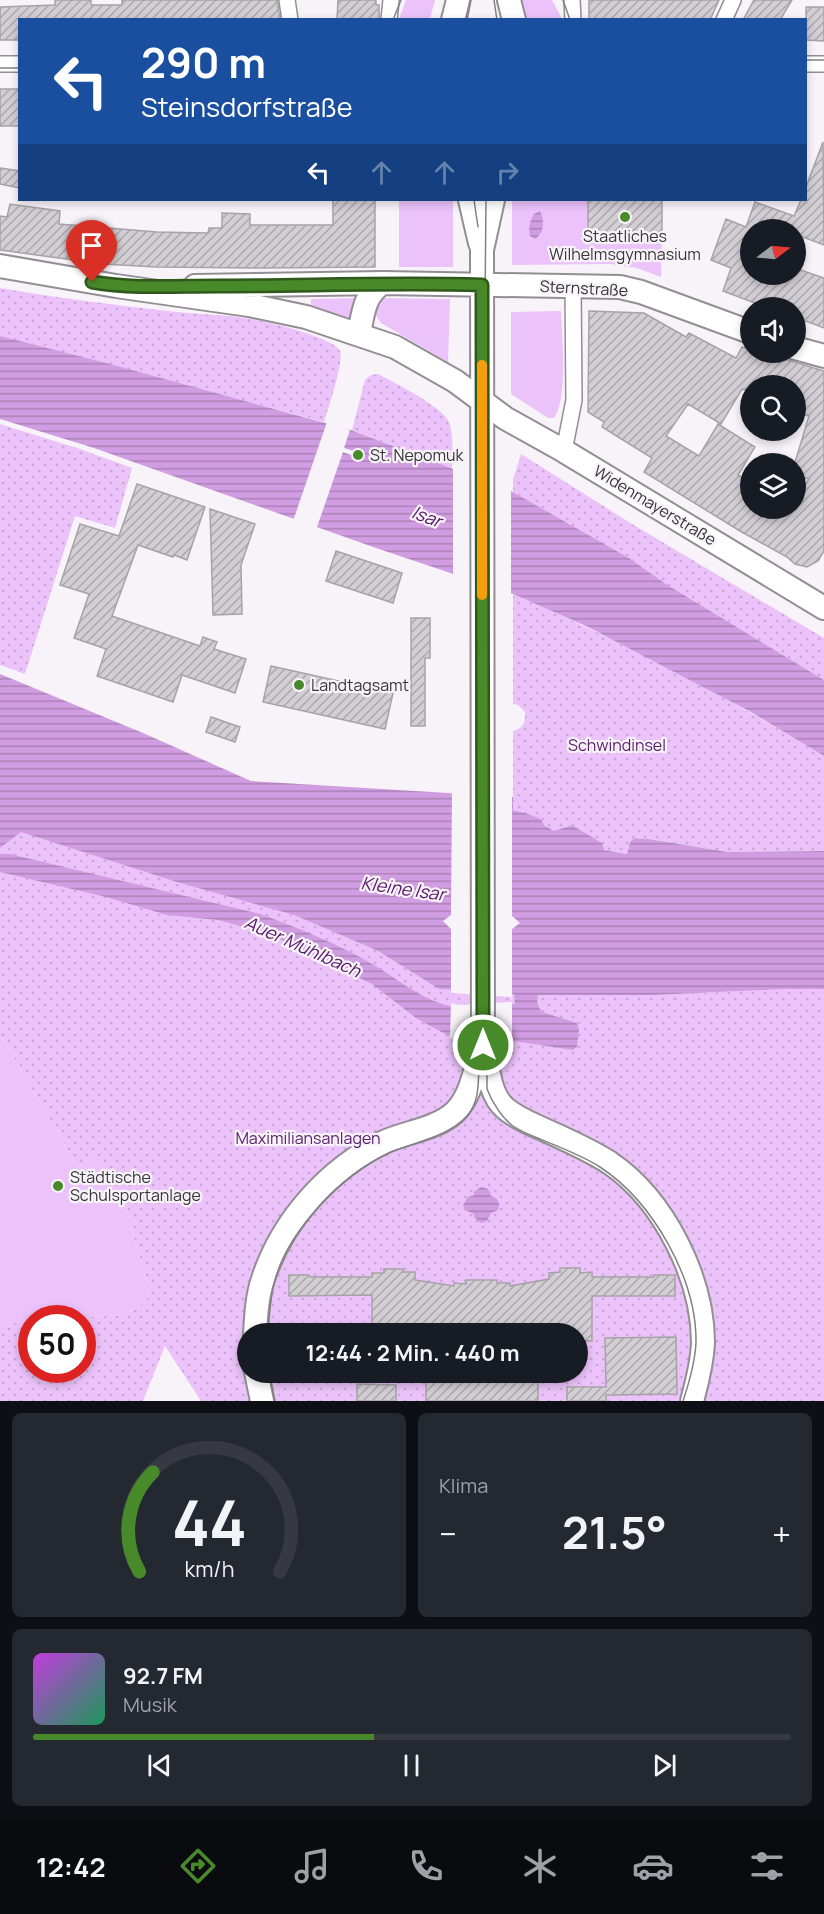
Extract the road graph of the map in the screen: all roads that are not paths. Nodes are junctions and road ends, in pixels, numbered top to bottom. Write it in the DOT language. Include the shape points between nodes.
graph roads {
  1 [pos="287,0"];
  2 [pos="391,0"];
  3 [pos="458,0"];
  4 [pos="509,0"];
  5 [pos="572,0"];
  6 [pos="733,0"];
  7 [pos="290,18"];
  8 [pos="389,18"];
  9 [pos="454,18"];
  10 [pos="514,18"];
  11 [pos="573,18"];
  12 [pos="725,18"];
  13 [pos="0,64"];
  14 [pos="18,64"];
  15 [pos="807,64"];
  16 [pos="824,64"];
  17 [pos="470,201"];
  18 [pos="493,201"];
  19 [pos="482,250"];
  20 [pos="0,266"];
  21 [pos="383,283"];
  22 [pos="482,285"];
  23 [pos="116,286"];
  24 [pos="573,286"];
  25 [pos="740,328"];
  26 [pos="359,334"];
  27 [pos="806,351"];
  28 [pos="824,356"];
  29 [pos="483,403"];
  30 [pos="564,451"];
  31 [pos="824,608"];
  32 [pos="483,1053"];
  33 [pos="256,1323"];
  34 [pos="258,1383"];
  35 [pos="262,1401"];
  36 [pos="692,1401"];
  1 -- 7 [label="street"];
  2 -- 8 [label="street"];
  3 -- 9 [label="main road"];
  4 -- 10 [label="main road"];
  5 -- 11 [label="street"];
  6 -- 12 [label="street"];
  13 -- 14 [label="street"];
  15 -- 16 [label="street"];
  17 -- 19 [label="main road"];
  18 -- 19 [label="main road"];
  19 -- 22 [label="main road"];
  20 -- 23 [label="main road"];
  21 -- 22 [label="main road, Sternstraße"];
  21 -- 23 [label="main road, Sternstraße"];
  21 -- 26 [label="main road" via="370,292"];
  22 -- 24 [label="main road, Sternstraße"];
  22 -- 29 [label="main road"];
  23 -- 26 [label="main road, Widenmayerstraße" via="249,305"];
  24 -- 25 [label="main road, Sternstraße" via="641,291"];
  24 -- 30 [label="street" via="574,400"];
  26 -- 29 [label="main road, Widenmayerstraße" via="395,347 455,381"];
  27 -- 28 [label="main road"];
  29 -- 30 [label="main road, Widenmayerstraße"];
  29 -- 32 [label="main road"];
  30 -- 31 [label="main road, Widenmayerstraße"];
  32 -- 33 [label="main road" via="456,1111 444,1120 366,1152 330,1179 300,1209 262,1281"];
  32 -- 36 [label="main road" via="496,1096 505,1108 610,1163 646,1195 672,1233 696,1291 701,1318 703,1344"];
  34 -- 35 [label="main road"];
}
